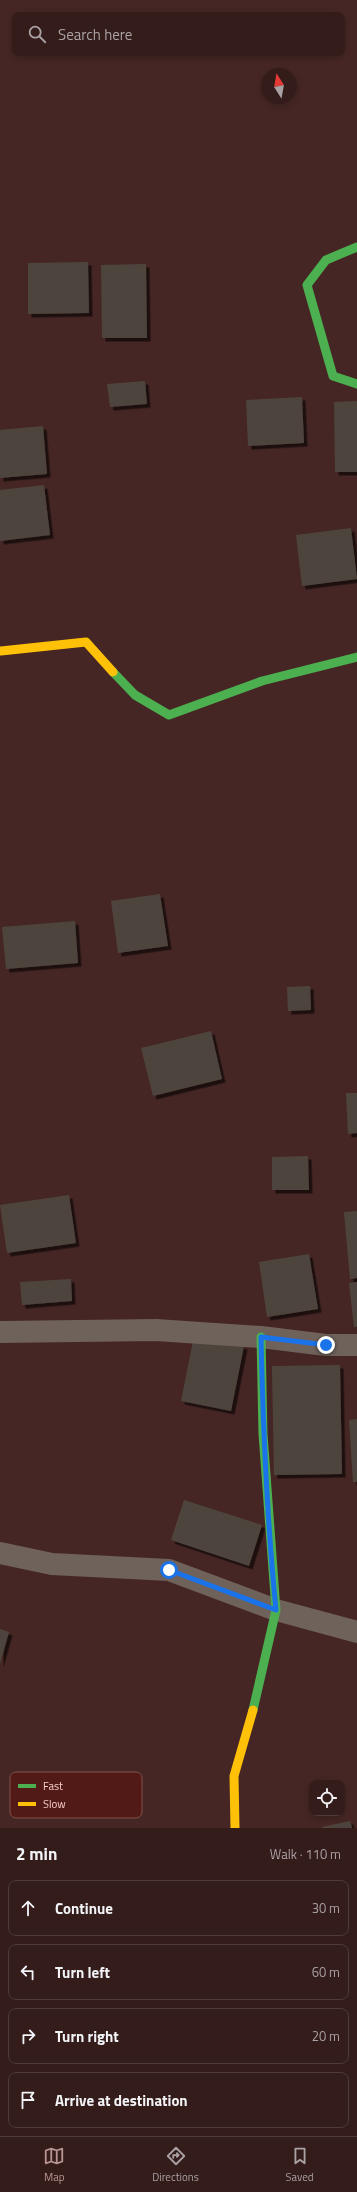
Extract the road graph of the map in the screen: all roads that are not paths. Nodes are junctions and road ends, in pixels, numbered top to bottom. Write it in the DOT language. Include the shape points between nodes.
graph roads {
  1 [pos="357,247"];
  2 [pos="357,384"];
  3 [pos="1,651"];
  4 [pos="357,657"];
  5 [pos="0,1332"];
  6 [pos="261,1337"];
  7 [pos="357,1345"];
  8 [pos="0,1553"];
  9 [pos="276,1610"];
  10 [pos="357,1632"];
  11 [pos="235,1828"];
  1 -- 2 [label="street" via="326,260 307,285 332,376"];
  3 -- 4 [label="street" via="86,642 135,695 169,715 262,681"];
  5 -- 6 [label="street" via="156,1330"];
  6 -- 7 [label="street" via="326,1345"];
  6 -- 9 [label="street" via="263,1434"];
  8 -- 9 [label="street" via="52,1564 169,1570"];
  9 -- 10 [label="street"];
  9 -- 11 [label="street" via="253,1712 234,1776"];
}
